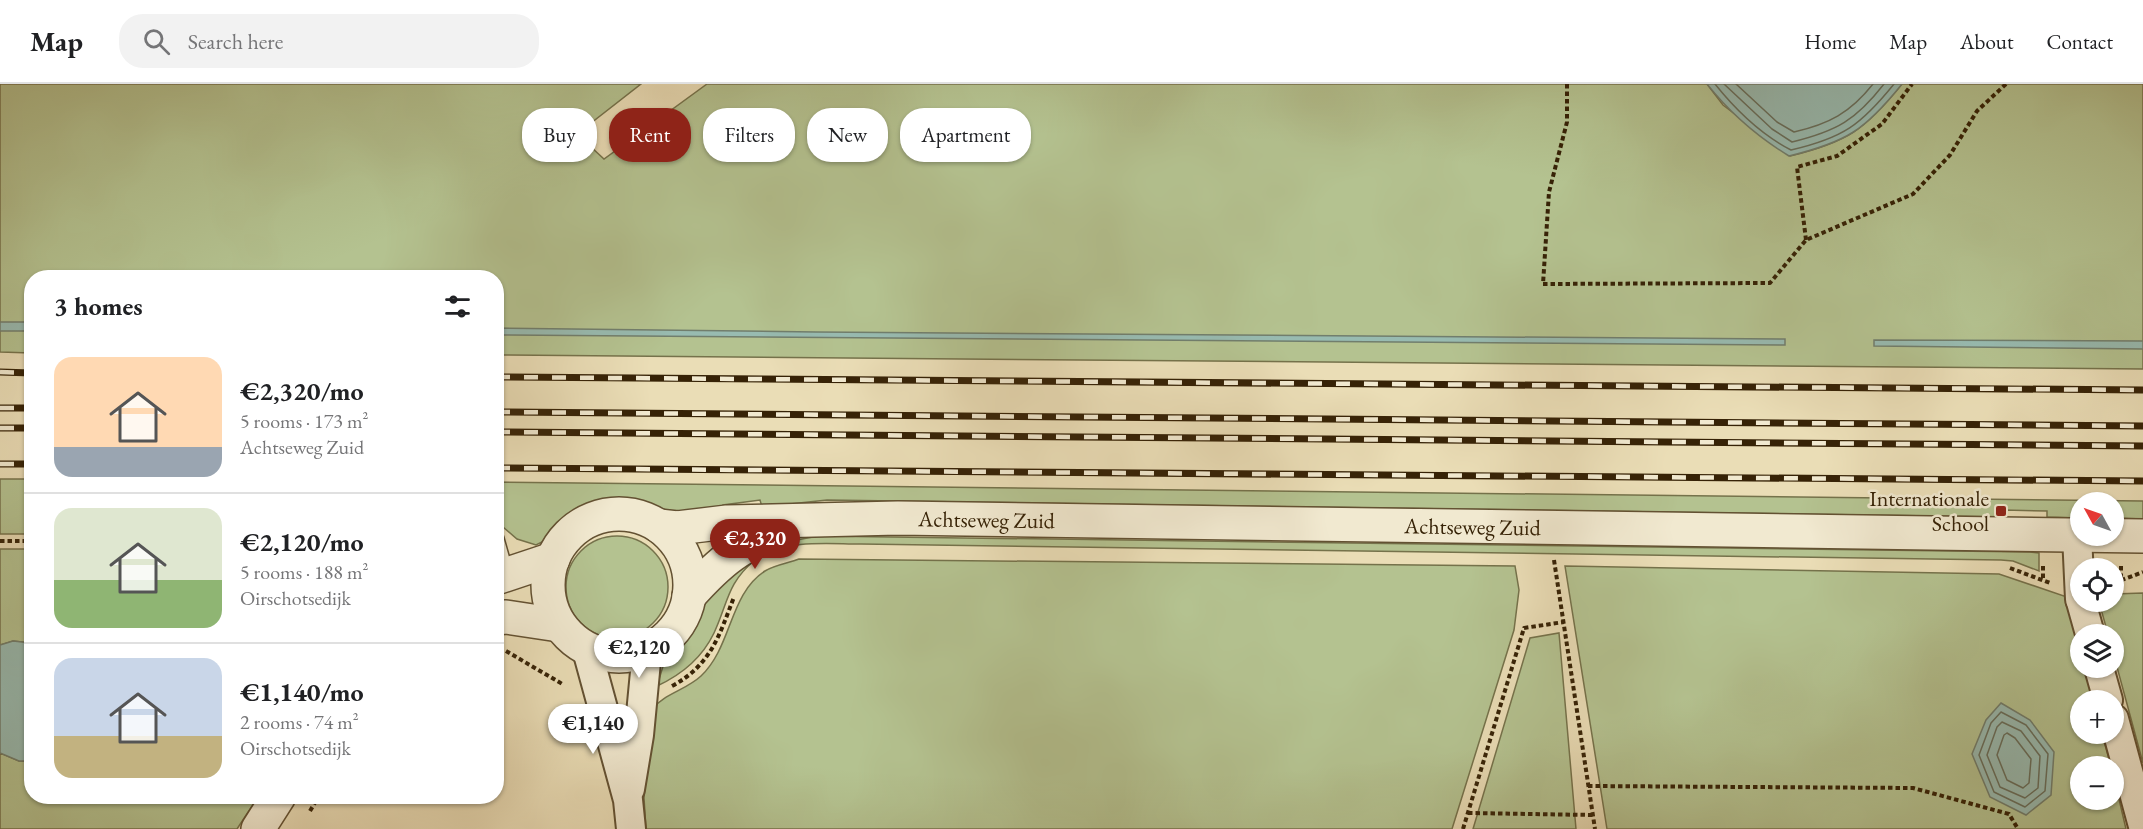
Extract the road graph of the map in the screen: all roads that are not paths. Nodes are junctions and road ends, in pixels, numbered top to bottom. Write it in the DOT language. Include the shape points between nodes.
graph roads {
  1 [pos="803,520"];
  2 [pos="659,526"];
  3 [pos="2070,536"];
  4 [pos="2124,536"];
  5 [pos="2143,536"];
  6 [pos="553,559"];
  7 [pos="504,575"];
  8 [pos="689,596"];
  9 [pos="504,617"];
  10 [pos="559,625"];
  11 [pos="587,650"];
  12 [pos="647,651"];
  13 [pos="2121,744"];
  14 [pos="628,800"];
  15 [pos="274,804"];
  16 [pos="2143,826"];
  17 [pos="258,829"];
  18 [pos="631,829"];
  1 -- 2 [label="street, Achtseweg Zuid"];
  1 -- 3 [label="street, Achtseweg Zuid" via="898,518"];
  1 -- 8 [label="street, Achtseweg Zuid" via="753,541 718,564"];
  2 -- 6 [label="street" via="619,514 598,517 579,526"];
  2 -- 8 [label="street" via="684,557 690,576"];
  4 -- 5 [label="street, Achtseweg Zuid"];
  6 -- 7 [label="street"];
  6 -- 10 [label="street" via="548,581 549,604"];
  8 -- 12 [label="street" via="682,619 667,638"];
  9 -- 10 [label="street"];
  10 -- 11 [label="street"];
  11 -- 12 [label="street" via="617,657"];
  11 -- 14 [label="street"];
  12 -- 14 [label="street"];
  13 -- 16 [label="street"];
  14 -- 18 [label="street"];
  15 -- 17 [label="street"];
}
